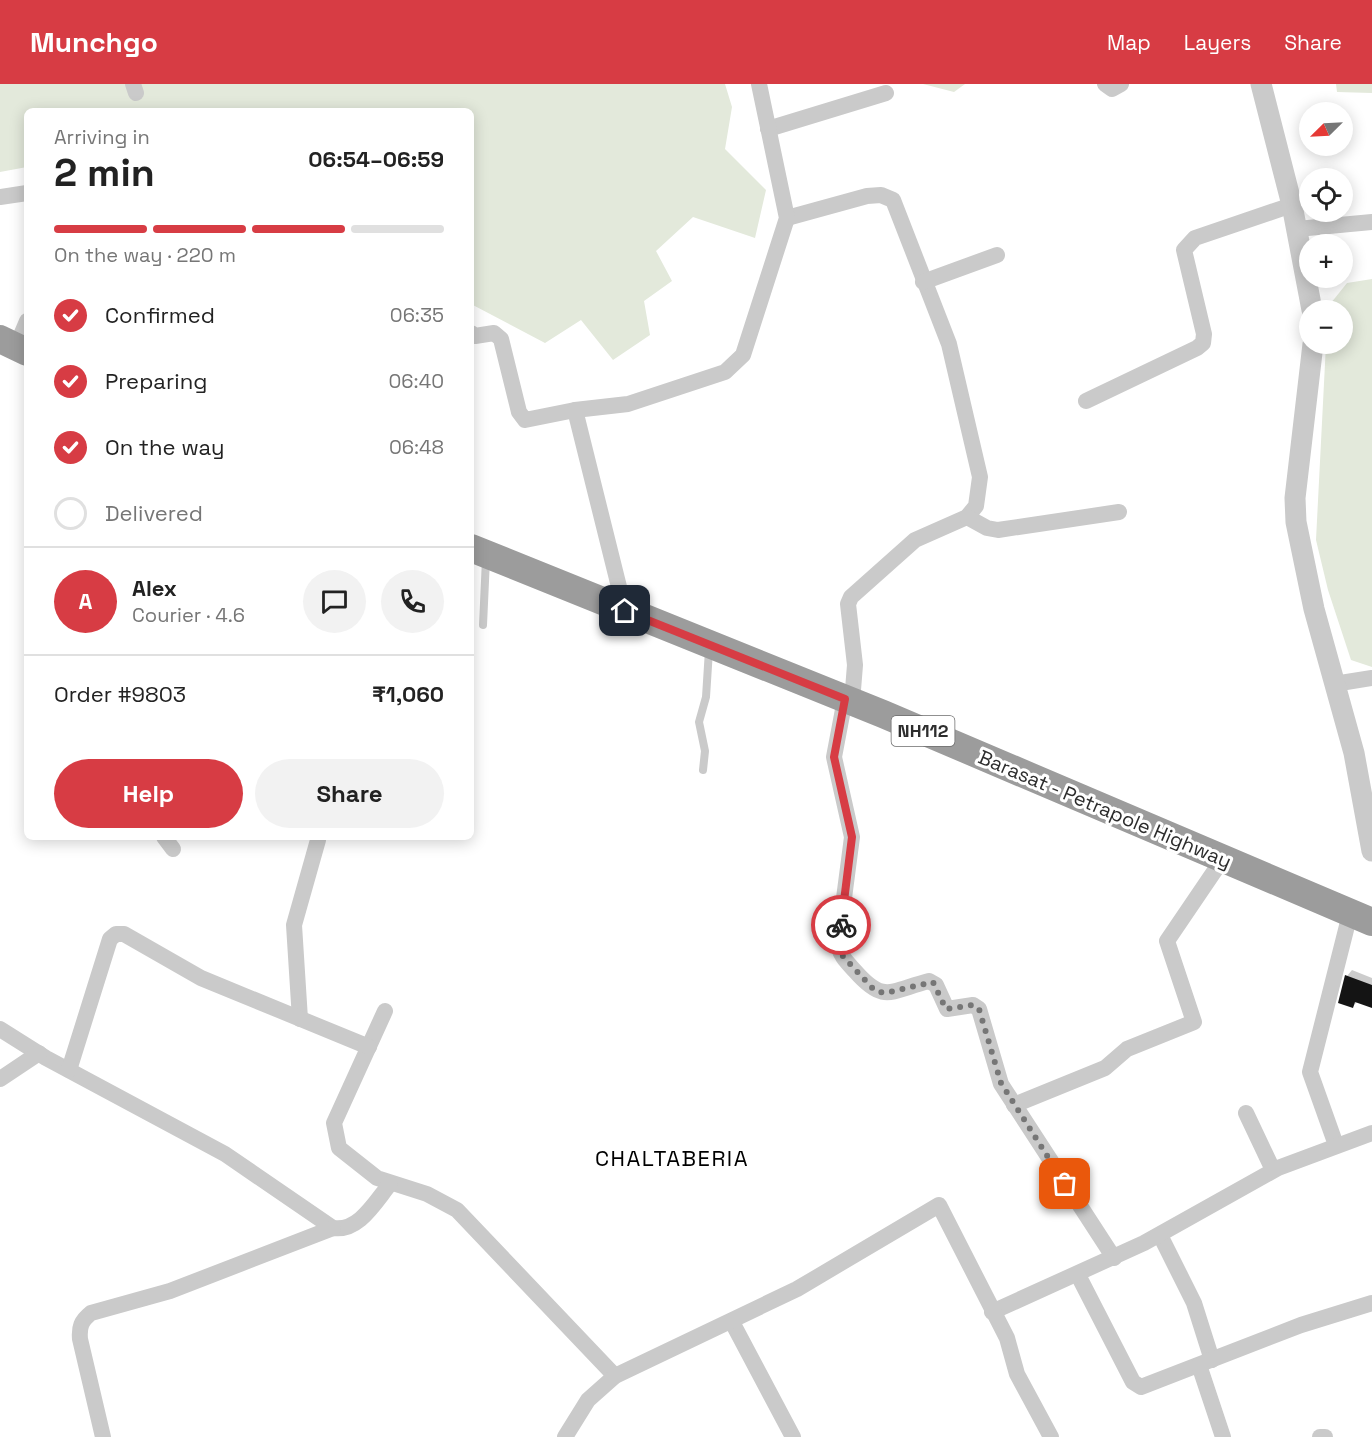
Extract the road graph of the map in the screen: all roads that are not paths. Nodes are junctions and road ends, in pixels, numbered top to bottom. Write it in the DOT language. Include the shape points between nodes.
graph roads {
  1 [pos="759,84"];
  2 [pos="1106,84"];
  3 [pos="1121,84"];
  4 [pos="1261,84"];
  5 [pos="886,93"];
  6 [pos="768,129"];
  7 [pos="24,193"];
  8 [pos="0,197"];
  9 [pos="1292,205"];
  10 [pos="788,218"];
  11 [pos="1372,222"];
  12 [pos="1297,229"];
  13 [pos="997,255"];
  14 [pos="923,282"];
  15 [pos="1310,300"];
  16 [pos="24,327"];
  17 [pos="474,335"];
  18 [pos="14,346"];
  19 [pos="1312,354"];
  20 [pos="1086,401"];
  21 [pos="575,410"];
  22 [pos="1119,512"];
  23 [pos="967,517"];
  24 [pos="479,551"];
  25 [pos="625,611"];
  26 [pos="483,625"];
  27 [pos="710,644"];
  28 [pos="1372,678"];
  29 [pos="1334,684"];
  30 [pos="849,700"];
  31 [pos="703,770"];
  32 [pos="318,840"];
  33 [pos="1372,851"];
  34 [pos="1222,860"];
  35 [pos="1361,918"];
  36 [pos="386,1011"];
  37 [pos="300,1019"];
  38 [pos="0,1029"];
  39 [pos="369,1047"];
  40 [pos="39,1053"];
  41 [pos="69,1070"];
  42 [pos="0,1079"];
  43 [pos="1014,1105"];
  44 [pos="1246,1113"];
  45 [pos="1371,1138"];
  46 [pos="1336,1145"];
  47 [pos="1273,1170"];
  48 [pos="390,1184"];
  49 [pos="333,1228"];
  50 [pos="1160,1235"];
  51 [pos="1114,1258"];
  52 [pos="1078,1275"];
  53 [pos="1372,1303"];
  54 [pos="992,1312"];
  55 [pos="732,1322"];
  56 [pos="1205,1362"];
  57 [pos="615,1376"];
  58 [pos="104,1437"];
  59 [pos="565,1437"];
  60 [pos="793,1437"];
  61 [pos="1051,1437"];
  62 [pos="1223,1437"];
  63 [pos="1320,1437"];
  64 [pos="1325,1437"];
  1 -- 6 [label="street"];
  2 -- 3 [label="street" via="1112,89"];
  4 -- 9 [label="street"];
  5 -- 6 [label="street"];
  6 -- 10 [label="street"];
  7 -- 8 [label="street"];
  9 -- 12 [label="street"];
  9 -- 20 [label="street" via="1188,243 1184,250 1203,343"];
  10 -- 14 [label="street" via="867,196 890,197"];
  10 -- 21 [label="street" via="743,355 733,366 628,404"];
  11 -- 12 [label="street"];
  12 -- 15 [label="street"];
  13 -- 14 [label="street"];
  14 -- 23 [label="street" via="949,344 979,468 976,506"];
  16 -- 18 [label="street"];
  17 -- 21 [label="street" via="494,333 501,339 519,412 525,420"];
  19 -- 29 [label="street" via="1295,509 1314,609"];
  21 -- 25 [label="street"];
  22 -- 23 [label="street" via="998,530"];
  23 -- 30 [label="street" via="915,540 850,597 855,665"];
  24 -- 25 [label="highway, Barasat - Petrapole Highway / NH112"];
  24 -- 26 [label="lane"];
  25 -- 27 [label="highway, Barasat - Petrapole Highway / NH112"];
  27 -- 30 [label="highway, Barasat - Petrapole Highway / NH112"];
  27 -- 31 [label="lane" via="706,697 698,727 705,754"];
  28 -- 29 [label="street"];
  29 -- 33 [label="street" via="1353,753"];
  30 -- 34 [label="highway, Barasat - Petrapole Highway / NH112"];
  30 -- 43 [label="street" via="834,757 852,837 838,944 841,954 875,991 885,993 933,982 946,1009 973,1005 979,1009 995,1069"];
  32 -- 37 [label="street" via="294,926"];
  34 -- 35 [label="highway, Barasat - Petrapole Highway / NH112"];
  34 -- 43 [label="street" via="1167,941 1194,1023 1127,1049 1105,1068"];
  35 -- 46 [label="street" via="1310,1072"];
  36 -- 39 [label="street"];
  37 -- 39 [label="street"];
  37 -- 41 [label="street" via="201,978 124,934 116,934 110,939"];
  38 -- 40 [label="street"];
  39 -- 48 [label="street" via="334,1123 334,1134 339,1148"];
  40 -- 41 [label="street"];
  40 -- 42 [label="street"];
  41 -- 49 [label="street" via="225,1154"];
  43 -- 51 [label="street"];
  44 -- 47 [label="street"];
  45 -- 46 [label="street"];
  46 -- 47 [label="street"];
  47 -- 50 [label="street"];
  48 -- 49 [label="street" via="359,1221 350,1227"];
  48 -- 57 [label="street" via="435,1197 457,1210"];
  49 -- 58 [label="street" via="170,1291 91,1313 83,1319 80,1339"];
  50 -- 51 [label="street"];
  50 -- 56 [label="street" via="1194,1303"];
  51 -- 52 [label="street"];
  52 -- 54 [label="street"];
  52 -- 56 [label="street" via="1137,1385 1148,1386"];
  53 -- 56 [label="street"];
  54 -- 55 [label="street" via="939,1205 797,1289"];
  54 -- 61 [label="street" via="1009,1343 1017,1374"];
  55 -- 57 [label="street"];
  55 -- 60 [label="street"];
  56 -- 62 [label="street"];
  57 -- 59 [label="street" via="588,1400"];
  63 -- 64 [label="street"];
}
